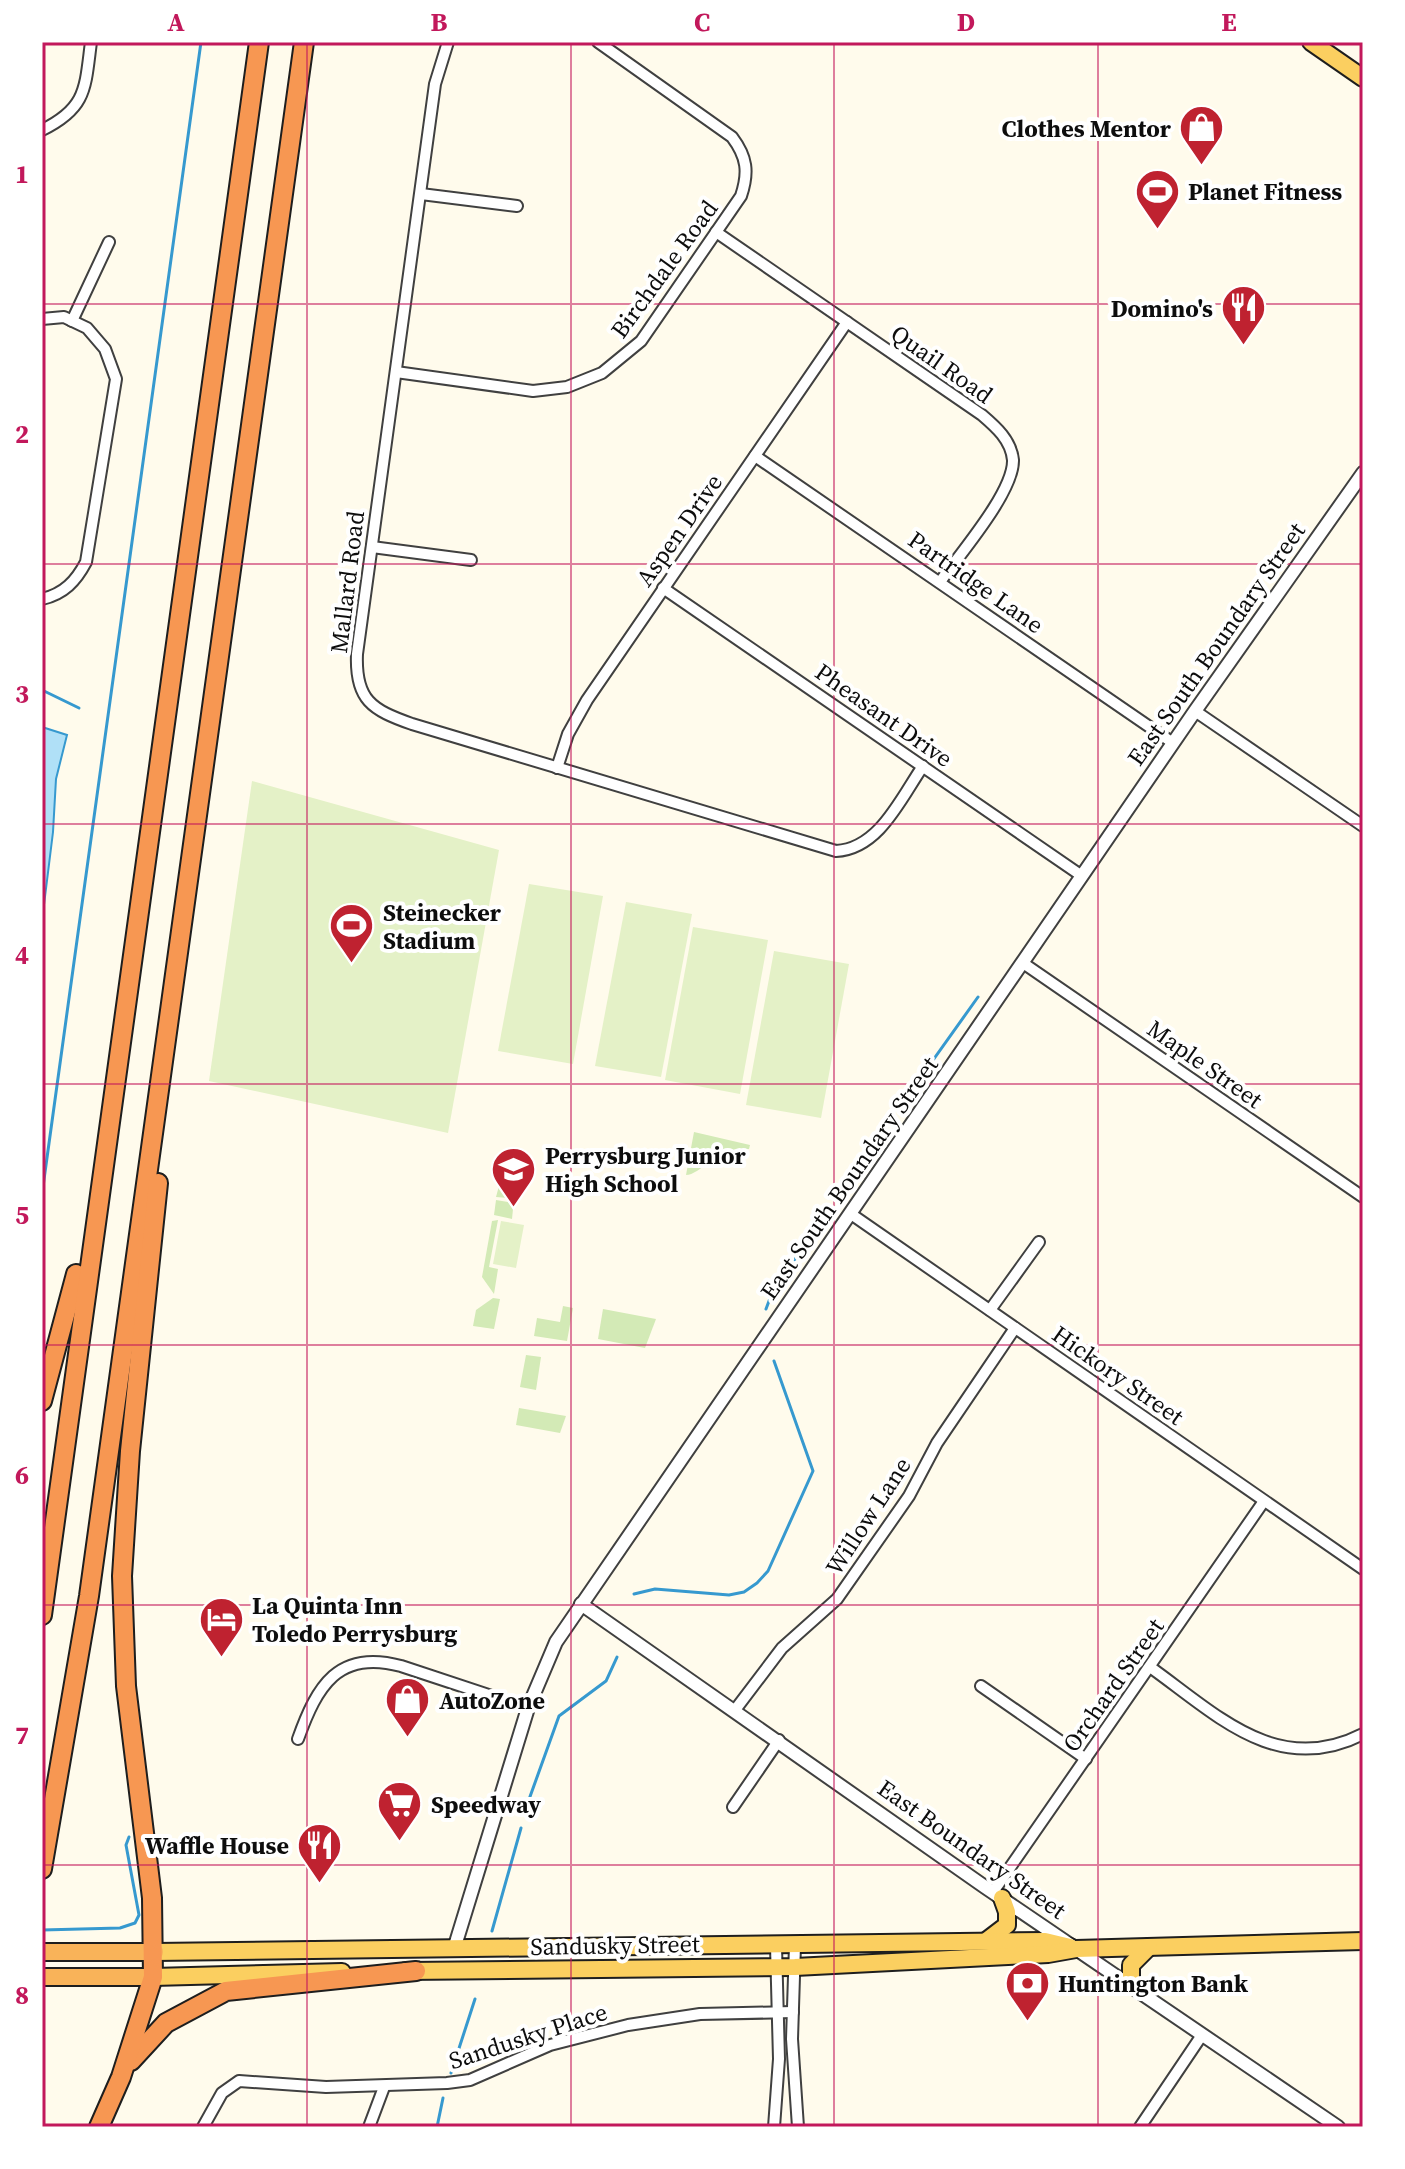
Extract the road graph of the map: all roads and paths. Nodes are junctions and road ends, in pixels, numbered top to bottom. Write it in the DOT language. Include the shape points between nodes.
graph roads {
  1 [pos="91,42"];
  2 [pos="259,42"];
  3 [pos="304,42"];
  4 [pos="448,42"];
  5 [pos="598,42"];
  6 [pos="1311,42"];
  7 [pos="1363,78"];
  8 [pos="42,130"];
  9 [pos="421,194"];
  10 [pos="517,206"];
  11 [pos="716,232"];
  12 [pos="109,242"];
  13 [pos="42,319"];
  14 [pos="72,321"];
  15 [pos="847,322"];
  16 [pos="396,372"];
  17 [pos="755,456"];
  18 [pos="1363,473"];
  19 [pos="372,547"];
  20 [pos="471,560"];
  21 [pos="940,582"];
  22 [pos="663,588"];
  23 [pos="42,599"];
  24 [pos="1195,711"];
  25 [pos="1173,743"];
  26 [pos="923,766"];
  27 [pos="557,768"];
  28 [pos="1363,826"];
  29 [pos="1082,876"];
  30 [pos="177,963"];
  31 [pos="1023,963"];
  32 [pos="1363,1197"];
  33 [pos="96,1210"];
  34 [pos="851,1214"];
  35 [pos="1039,1242"];
  36 [pos="990,1310"];
  37 [pos="1015,1328"];
  38 [pos="42,1401"];
  39 [pos="1264,1501"];
  40 [pos="1363,1569"];
  41 [pos="581,1604"];
  42 [pos="42,1615"];
  43 [pos="1150,1667"];
  44 [pos="981,1686"];
  45 [pos="528,1708"];
  46 [pos="735,1710"];
  47 [pos="1363,1734"];
  48 [pos="298,1739"];
  49 [pos="779,1740"];
  50 [pos="1086,1759"];
  51 [pos="733,1807"];
  52 [pos="42,1869"];
  53 [pos="998,1895"];
  54 [pos="1363,1941"];
  55 [pos="985,1942"];
  56 [pos="795,1945"];
  57 [pos="776,1946"];
  58 [pos="1149,1947"];
  59 [pos="454,1949"];
  60 [pos="1076,1949"];
  61 [pos="42,1952"];
  62 [pos="155,1952"];
  63 [pos="777,1967"];
  64 [pos="795,1967"];
  65 [pos="416,1971"];
  66 [pos="274,1972"];
  67 [pos="42,1977"];
  68 [pos="153,1977"];
  69 [pos="1131,1986"];
  70 [pos="793,2012"];
  71 [pos="778,2013"];
  72 [pos="1202,2035"];
  73 [pos="121,2077"];
  74 [pos="384,2087"];
  75 [pos="99,2127"];
  76 [pos="203,2127"];
  77 [pos="369,2127"];
  78 [pos="774,2127"];
  79 [pos="798,2127"];
  80 [pos="1140,2127"];
  81 [pos="1337,2127"];
  1 -- 8 [label="street" via="79,102 64,119"];
  2 -- 33 [label="highway"];
  3 -- 30 [label="highway"];
  4 -- 9 [label="street, Mallard Road" via="435,84"];
  5 -- 11 [label="street, Birchdale Road" via="724,130 742,151 746,179 741,196"];
  6 -- 7 [label="main road"];
  9 -- 10 [label="street"];
  9 -- 16 [label="street, Mallard Road"];
  11 -- 15 [label="street, Quail Road"];
  11 -- 16 [label="street, Birchdale Road" via="641,341 585,382 533,391"];
  12 -- 14 [label="street"];
  13 -- 14 [label="street"];
  14 -- 23 [label="street" via="87,328 105,349 116,379 86,562 76,580"];
  15 -- 17 [label="street, Aspen Drive"];
  15 -- 21 [label="street, Quail Road" via="982,415 1011,450 1006,486"];
  16 -- 19 [label="street, Mallard Road"];
  17 -- 21 [label="street, Partridge Lane"];
  17 -- 22 [label="street, Aspen Drive"];
  18 -- 24 [label="street, East South Boundary Street"];
  19 -- 20 [label="street"];
  19 -- 27 [label="street, Mallard Road" via="356,669 366,699 401,720"];
  21 -- 25 [label="street, Partridge Lane"];
  22 -- 26 [label="street, Pheasant Drive"];
  22 -- 27 [label="street, Aspen Drive" via="575,720"];
  24 -- 25 [label="street, East South Boundary Street"];
  24 -- 28 [label="street"];
  25 -- 29 [label="street, East South Boundary Street"];
  26 -- 27 [label="street, Mallard Road" via="869,840 853,850 836,851"];
  26 -- 29 [label="street, Pheasant Drive"];
  29 -- 31 [label="street, East South Boundary Street"];
  30 -- 52 [label="highway" via="89,1596"];
  30 -- 62 [label="highway" via="122,1576 126,1686"];
  31 -- 32 [label="street, Maple Street"];
  31 -- 34 [label="street, East South Boundary Street"];
  33 -- 38 [label="highway" via="80,1249"];
  33 -- 42 [label="highway"];
  34 -- 36 [label="street, Hickory Street"];
  34 -- 41 [label="street, East South Boundary Street"];
  35 -- 36 [label="street"];
  36 -- 37 [label="street, Hickory Street"];
  37 -- 39 [label="street, Hickory Street"];
  37 -- 46 [label="street, Willow Lane" via="837,1599 782,1648"];
  39 -- 40 [label="street, Hickory Street"];
  39 -- 43 [label="street, Orchard Street"];
  41 -- 45 [label="street, East South Boundary Street" via="545,1663"];
  41 -- 46 [label="street, East Boundary Street"];
  43 -- 47 [label="street" via="1269,1745 1307,1750"];
  43 -- 50 [label="street, Orchard Street"];
  44 -- 50 [label="street"];
  45 -- 48 [label="street" via="401,1666 361,1661 341,1669 323,1686"];
  45 -- 59 [label="street, East South Boundary Street"];
  46 -- 49 [label="street, East Boundary Street"];
  49 -- 51 [label="street"];
  49 -- 53 [label="street, East Boundary Street"];
  50 -- 53 [label="street, Orchard Street"];
  53 -- 55 [label="main road" via="1007,1925"];
  53 -- 60 [label="street, East Boundary Street"];
  54 -- 58 [label="main road, Sandusky Street"];
  55 -- 56 [label="main road, Sandusky Street"];
  55 -- 60 [label="main road, Sandusky Street" via="1045,1941"];
  56 -- 57 [label="main road, Sandusky Street"];
  56 -- 64 [label="street"];
  57 -- 59 [label="main road, Sandusky Street"];
  57 -- 63 [label="street"];
  58 -- 60 [label="main road, Sandusky Street"];
  58 -- 69 [label="main road" via="1131,1965"];
  59 -- 62 [label="main road, Sandusky Street"];
  59 -- 66 [label="main road" via="443,1958 428,1960 307,1961"];
  60 -- 64 [label="main road, Sandusky Street"];
  60 -- 69 [label="street, East Boundary Street"];
  61 -- 62 [label="highway"];
  62 -- 68 [label="highway"];
  63 -- 64 [label="main road, Sandusky Street"];
  63 -- 65 [label="main road, Sandusky Street"];
  63 -- 71 [label="street"];
  64 -- 70 [label="street"];
  65 -- 66 [label="main road, Sandusky Street"];
  65 -- 73 [label="highway" via="226,1991 166,2023"];
  66 -- 68 [label="main road, Sandusky Street"];
  67 -- 68 [label="highway"];
  68 -- 73 [label="highway"];
  69 -- 72 [label="street, East Boundary Street"];
  70 -- 71 [label="street, Sandusky Place"];
  70 -- 79 [label="street"];
  71 -- 74 [label="street, Sandusky Place" via="654,2020 550,2045 470,2080"];
  71 -- 78 [label="street"];
  72 -- 80 [label="street"];
  72 -- 81 [label="street, East Boundary Street"];
  73 -- 75 [label="highway"];
  74 -- 76 [label="street, Sandusky Place" via="239,2081 222,2093"];
  74 -- 77 [label="street"];
}
